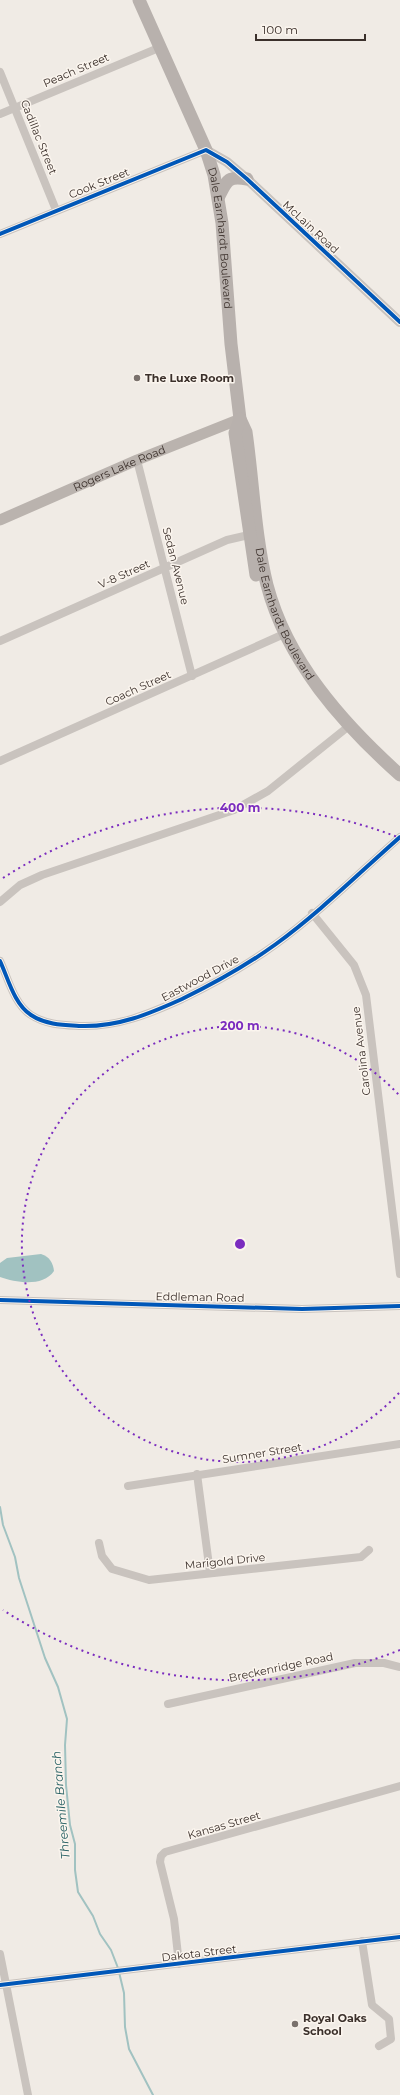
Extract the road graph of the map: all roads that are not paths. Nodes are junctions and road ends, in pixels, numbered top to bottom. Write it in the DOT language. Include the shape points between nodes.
graph roads {
  1 [pos="139,0"];
  2 [pos="161,47"];
  3 [pos="0,72"];
  4 [pos="15,108"];
  5 [pos="0,114"];
  6 [pos="206,150"];
  7 [pos="247,178"];
  8 [pos="219,196"];
  9 [pos="56,210"];
  10 [pos="0,234"];
  11 [pos="400,322"];
  12 [pos="240,419"];
  13 [pos="137,460"];
  14 [pos="0,520"];
  15 [pos="254,534"];
  16 [pos="165,568"];
  17 [pos="281,636"];
  18 [pos="0,641"];
  19 [pos="192,676"];
  20 [pos="347,728"];
  21 [pos="0,761"];
  22 [pos="400,775"];
  23 [pos="400,785"];
  24 [pos="400,837"];
  25 [pos="0,902"];
  26 [pos="312,914"];
  27 [pos="0,961"];
  28 [pos="400,1274"];
  29 [pos="0,1300"];
  30 [pos="400,1306"];
  31 [pos="400,1444"];
  32 [pos="197,1474"];
  33 [pos="128,1486"];
  34 [pos="99,1543"];
  35 [pos="369,1550"];
  36 [pos="210,1573"];
  37 [pos="400,1667"];
  38 [pos="168,1704"];
  39 [pos="400,1786"];
  40 [pos="400,1937"];
  41 [pos="362,1941"];
  42 [pos="0,1954"];
  43 [pos="179,1964"];
  44 [pos="3,1985"];
  45 [pos="379,2046"];
  46 [pos="28,2095"];
  1 -- 2 [label="main road, Dale Earnhardt Boulevard"];
  2 -- 4 [label="street, Peach Street"];
  2 -- 6 [label="main road, Dale Earnhardt Boulevard"];
  3 -- 4 [label="street, Cadillac Street"];
  4 -- 5 [label="street, Peach Street"];
  4 -- 9 [label="street, Cadillac Street"];
  6 -- 7 [label="street, McLain Road"];
  6 -- 8 [label="main road, Dale Earnhardt Boulevard"];
  6 -- 9 [label="street, Cook Street"];
  7 -- 8 [label="main road" via="235,177 227,181"];
  7 -- 11 [label="street, McLain Road"];
  8 -- 12 [label="main road, Dale Earnhardt Boulevard"];
  9 -- 10 [label="street, Cook Street"];
  12 -- 13 [label="main road, Rogers Lake Road"];
  12 -- 15 [label="main road, Dale Earnhardt Boulevard" via="246,432"];
  13 -- 14 [label="main road, Rogers Lake Road"];
  13 -- 16 [label="street, Sedan Avenue"];
  15 -- 16 [label="street, V-8 Street" via="228,540"];
  15 -- 17 [label="main road, Dale Earnhardt Boulevard"];
  16 -- 18 [label="street, V-8 Street"];
  16 -- 19 [label="street, Sedan Avenue"];
  17 -- 19 [label="street, Coach Street"];
  17 -- 20 [label="main road, Dale Earnhardt Boulevard"];
  19 -- 21 [label="street, Coach Street"];
  20 -- 22 [label="main road, Dale Earnhardt Boulevard"];
  20 -- 23 [label="main road, Dale Earnhardt Boulevard"];
  20 -- 25 [label="street" via="268,791 234,810 42,875 20,885"];
  24 -- 26 [label="street, Eastwood Drive"];
  26 -- 27 [label="street, Eastwood Drive" via="277,943 228,975 155,1012 113,1024 53,1024 32,1015 17,998"];
  26 -- 28 [label="street, Carolina Avenue" via="354,965 366,995"];
  29 -- 30 [label="street, Eddleman Road" via="294,1309"];
  31 -- 32 [label="street, Sumner Street"];
  32 -- 33 [label="street, Sumner Street"];
  32 -- 36 [label="street"];
  34 -- 36 [label="street, Marigold Drive" via="102,1556 112,1569 149,1580"];
  35 -- 36 [label="street, Marigold Drive" via="361,1557"];
  37 -- 38 [label="street, Breckenridge Road" via="384,1662 355,1663"];
  39 -- 43 [label="street, Kansas Street" via="165,1852 160,1862 174,1919"];
  40 -- 41 [label="street, Dakota Street"];
  41 -- 43 [label="street, Dakota Street"];
  41 -- 45 [label="street" via="372,2005 390,2019 392,2039"];
  42 -- 44 [label="street"];
  43 -- 44 [label="street, Dakota Street"];
  44 -- 46 [label="street"];
}
